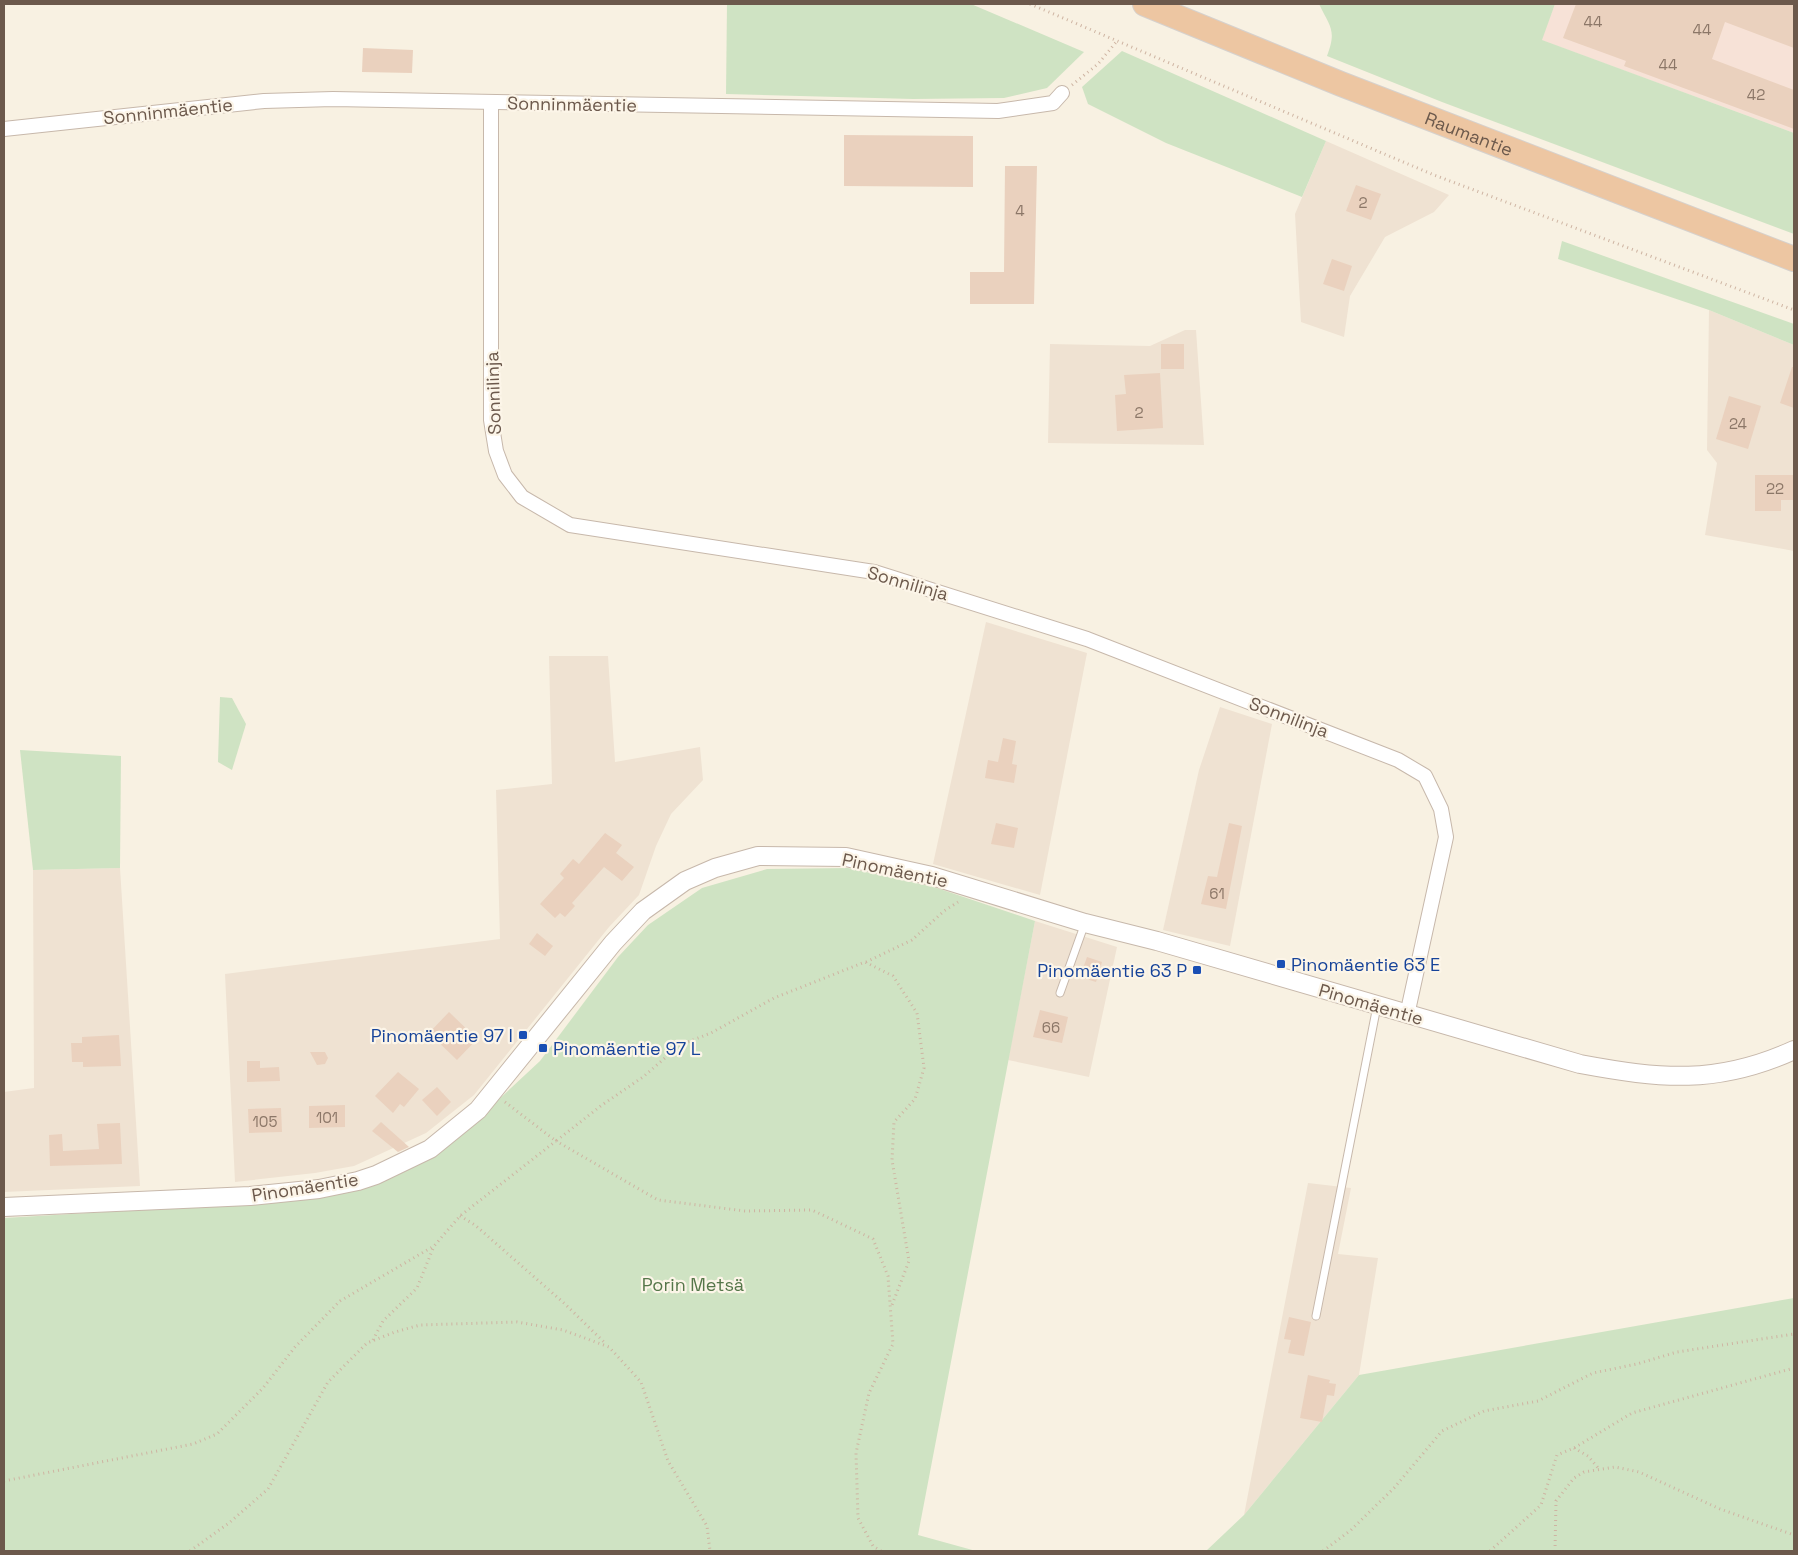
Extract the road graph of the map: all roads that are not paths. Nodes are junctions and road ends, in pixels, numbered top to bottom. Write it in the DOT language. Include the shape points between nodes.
graph roads {
  1 [pos="1145,4"];
  2 [pos="1062,93"];
  3 [pos="491,103"];
  4 [pos="4,129"];
  5 [pos="1794,259"];
  6 [pos="1085,923"];
  7 [pos="1060,993"];
  8 [pos="1377,1006"];
  9 [pos="1407,1015"];
  10 [pos="1794,1050"];
  11 [pos="4,1207"];
  12 [pos="1316,1316"];
  1 -- 5 [label="highway, Raumantie" via="1350,88"];
  2 -- 3 [label="street, Sonninmäentie" via="1053,103 998,111"];
  3 -- 4 [label="street, Sonninmäentie" via="333,99 264,101"];
  3 -- 9 [label="street, Sonnilinja" via="492,420 496,451 505,475 522,497 570,525 874,572 1087,639 1398,760 1425,776 1441,809 1446,837"];
  6 -- 7 [label="lane"];
  6 -- 8 [label="street, Pinomäentie"];
  6 -- 11 [label="street, Pinomäentie" via="977,889 846,857 758,856 715,868 685,881 643,911 607,950 478,1110 430,1149 358,1181 320,1189 250,1196"];
  8 -- 9 [label="street, Pinomäentie"];
  8 -- 12 [label="lane"];
  9 -- 10 [label="street, Pinomäentie" via="1580,1064 1628,1073 1712,1076 1755,1065"];
}
